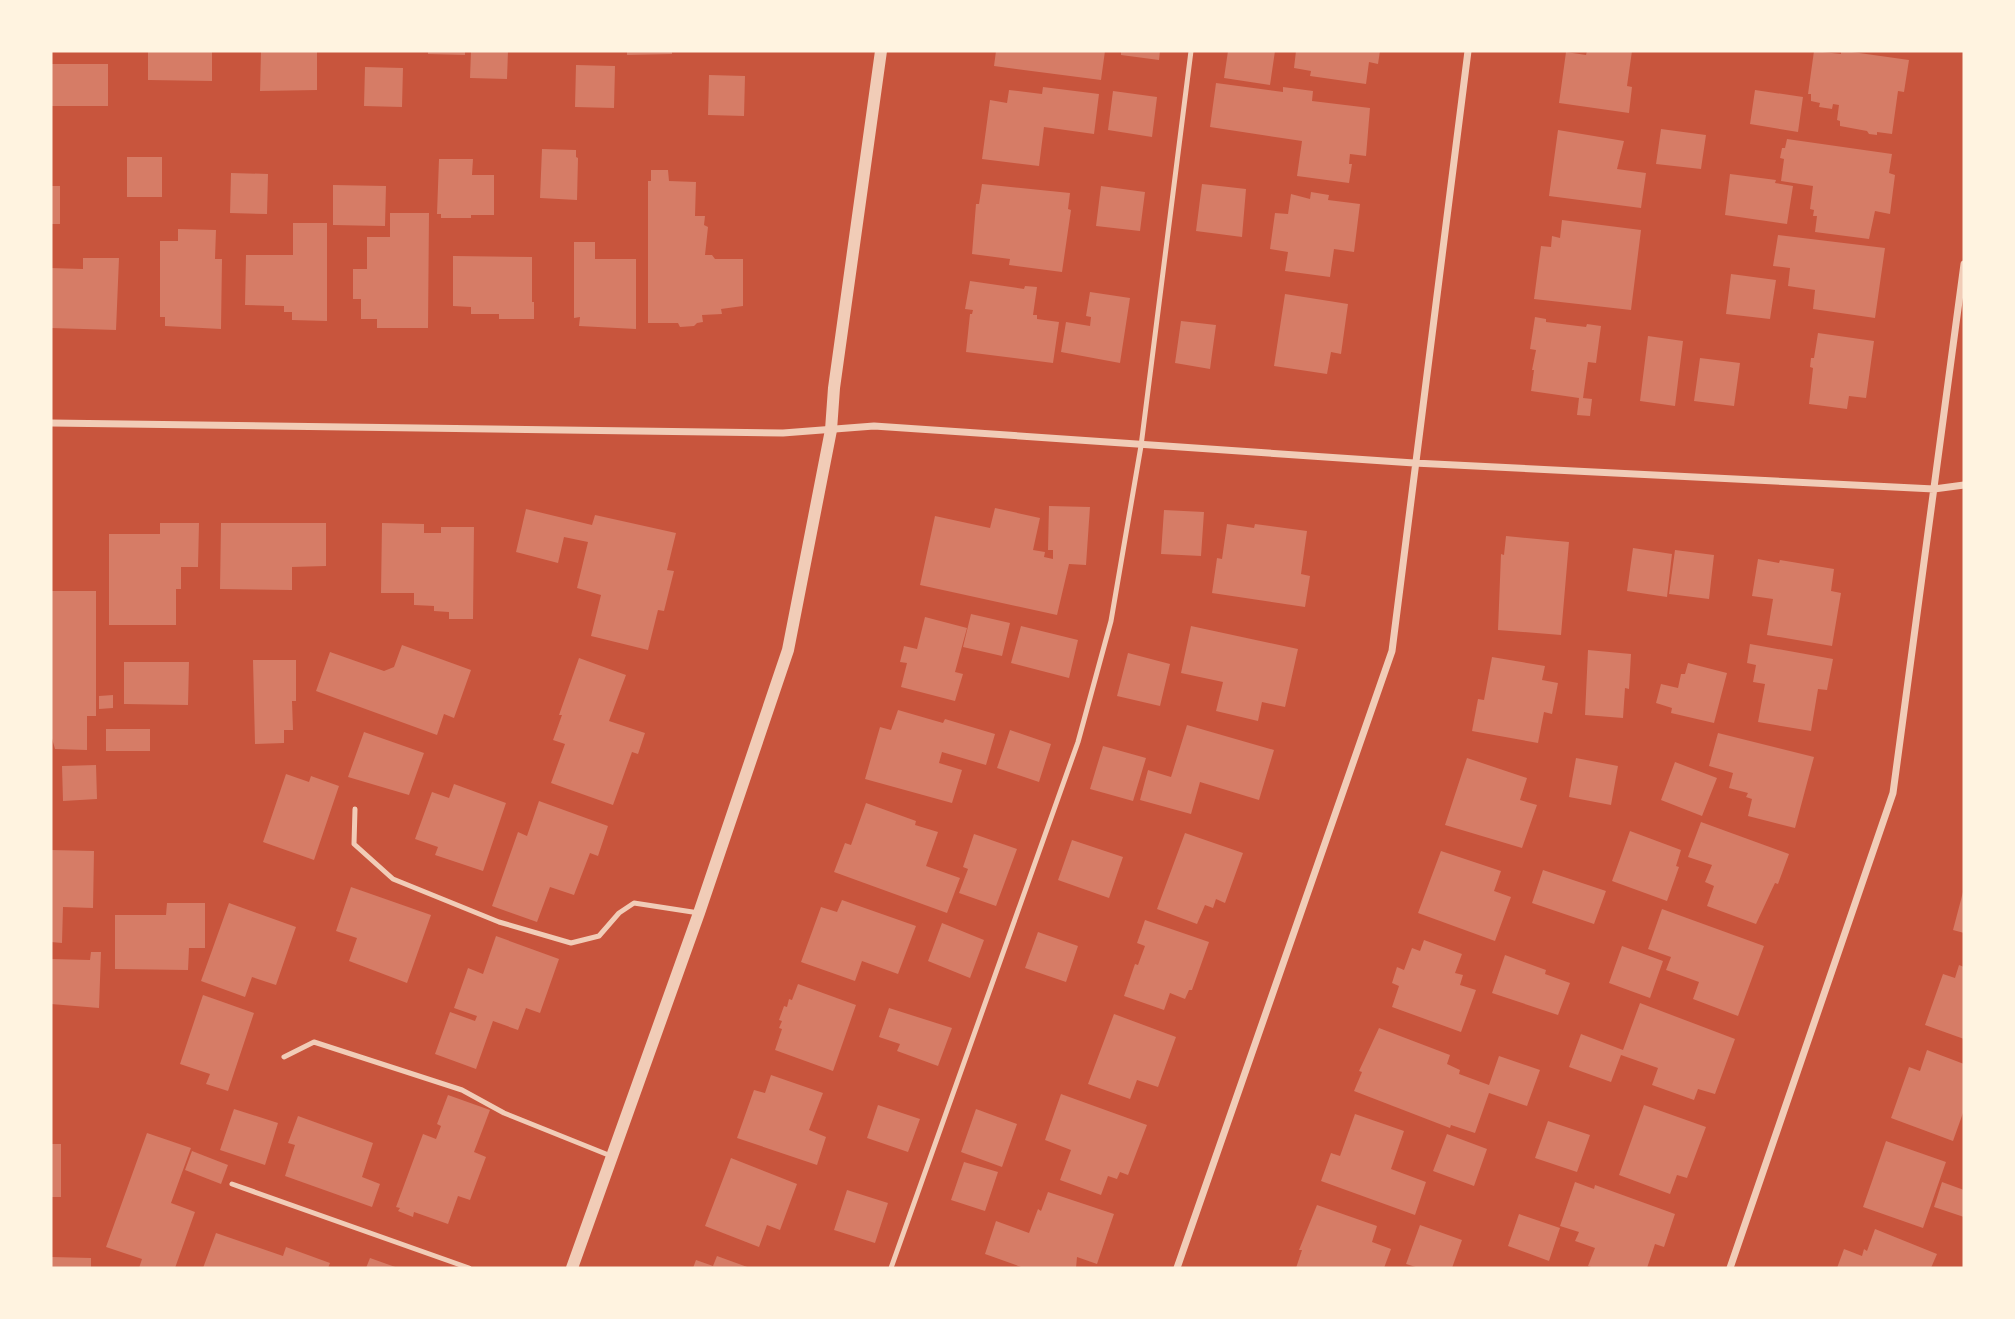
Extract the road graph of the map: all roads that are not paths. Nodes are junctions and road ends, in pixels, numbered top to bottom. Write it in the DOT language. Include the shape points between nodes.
graph roads {
  1 [pos="881,51"];
  2 [pos="1191,51"];
  3 [pos="1468,51"];
  4 [pos="1964,264"];
  5 [pos="51,423"];
  6 [pos="831,430"];
  7 [pos="1141,446"];
  8 [pos="1414,463"];
  9 [pos="1964,485"];
  10 [pos="1934,489"];
  11 [pos="355,809"];
  12 [pos="699,913"];
  13 [pos="284,1057"];
  14 [pos="611,1156"];
  15 [pos="232,1184"];
  16 [pos="469,1268"];
  17 [pos="572,1268"];
  18 [pos="891,1268"];
  19 [pos="1177,1268"];
  20 [pos="1730,1268"];
  1 -- 6 [label="street"];
  2 -- 7 [label="lane"];
  3 -- 8 [label="street"];
  4 -- 10 [label="street"];
  5 -- 6 [label="street"];
  6 -- 7 [label="street" via="874,426"];
  6 -- 12 [label="street" via="788,650"];
  7 -- 8 [label="street"];
  7 -- 18 [label="lane" via="1111,621 1078,742"];
  8 -- 10 [label="street"];
  8 -- 19 [label="street" via="1392,651"];
  9 -- 10 [label="street"];
  10 -- 20 [label="street" via="1894,793"];
  11 -- 12 [label="lane" via="354,844 393,879 499,922 571,943 599,936 634,903"];
  12 -- 14 [label="street"];
  13 -- 14 [label="lane" via="314,1042 462,1090"];
  14 -- 17 [label="street"];
  15 -- 16 [label="lane"];
}
